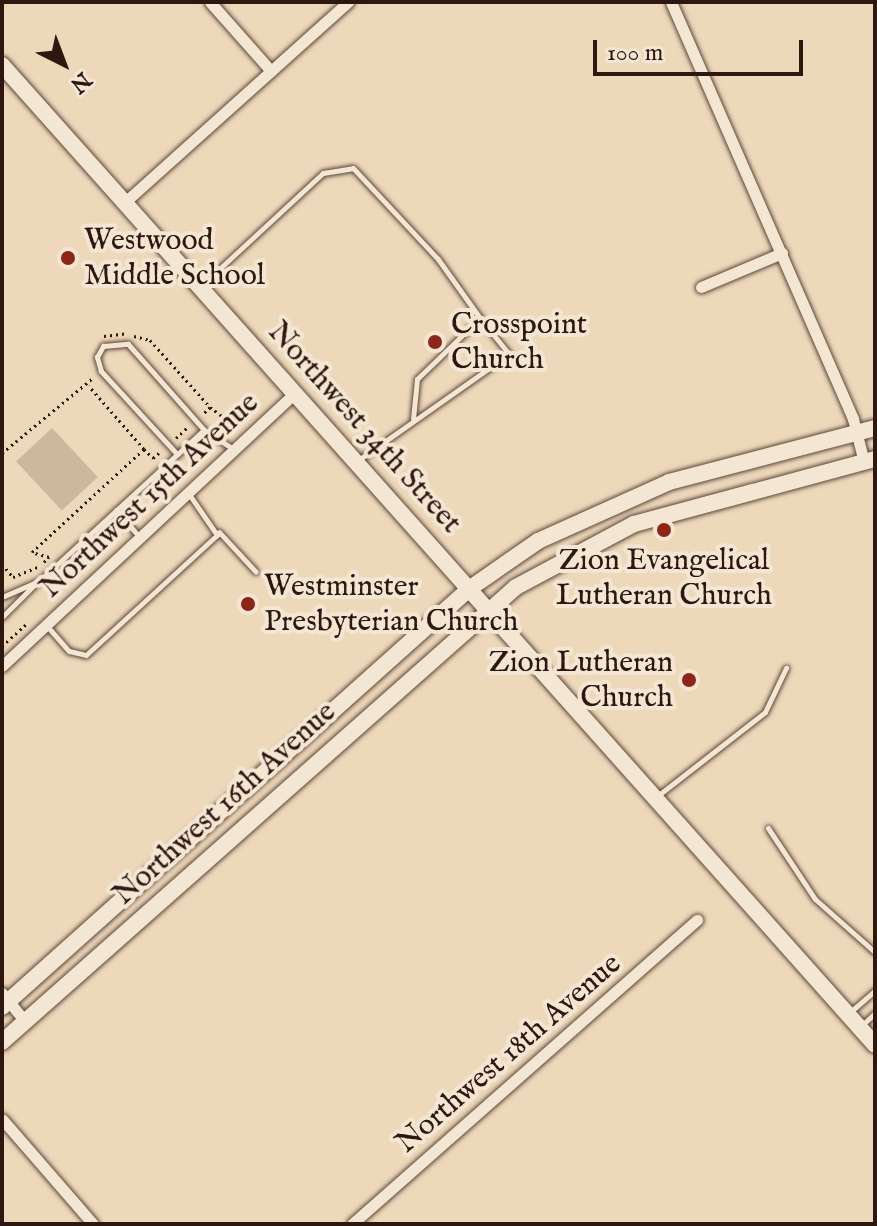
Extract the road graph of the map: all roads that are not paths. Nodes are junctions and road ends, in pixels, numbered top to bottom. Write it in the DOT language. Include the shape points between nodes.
graph roads {
  1 [pos="210,2"];
  2 [pos="348,2"];
  3 [pos="671,2"];
  4 [pos="2,65"];
  5 [pos="271,71"];
  6 [pos="125,202"];
  7 [pos="782,253"];
  8 [pos="199,287"];
  9 [pos="701,287"];
  10 [pos="480,318"];
  11 [pos="295,393"];
  12 [pos="413,419"];
  13 [pos="875,428"];
  14 [pos="204,430"];
  15 [pos="858,431"];
  16 [pos="236,451"];
  17 [pos="177,454"];
  18 [pos="870,460"];
  19 [pos="356,462"];
  20 [pos="191,497"];
  21 [pos="116,510"];
  22 [pos="219,532"];
  23 [pos="143,540"];
  24 [pos="256,572"];
  25 [pos="39,581"];
  26 [pos="469,589"];
  27 [pos="2,597"];
  28 [pos="486,608"];
  29 [pos="2,617"];
  30 [pos="46,626"];
  31 [pos="2,666"];
  32 [pos="786,668"];
  33 [pos="655,798"];
  34 [pos="225,807"];
  35 [pos="242,825"];
  36 [pos="768,828"];
  37 [pos="697,920"];
  38 [pos="875,952"];
  39 [pos="875,990"];
  40 [pos="4,1001"];
  41 [pos="875,1013"];
  42 [pos="848,1014"];
  43 [pos="25,1021"];
  44 [pos="860,1027"];
  45 [pos="2,1042"];
  46 [pos="875,1045"];
  47 [pos="2,1119"];
  48 [pos="93,1224"];
  49 [pos="352,1224"];
  1 -- 5 [label="street"];
  2 -- 5 [label="street"];
  3 -- 7 [label="street"];
  4 -- 6 [label="main road, Northwest 34th Street"];
  5 -- 6 [label="street"];
  6 -- 8 [label="main road, Northwest 34th Street"];
  7 -- 9 [label="street"];
  7 -- 15 [label="street"];
  8 -- 10 [label="lane" via="323,173 353,168 438,259"];
  8 -- 11 [label="main road, Northwest 34th Street"];
  10 -- 12 [label="lane" via="417,379"];
  10 -- 12 [label="lane" via="509,354"];
  11 -- 16 [label="street, Northwest 15th Avenue"];
  11 -- 19 [label="main road, Northwest 34th Street"];
  12 -- 19 [label="lane"];
  13 -- 15 [label="main road, Northwest 16th Avenue"];
  14 -- 16 [label="lane"];
  14 -- 17 [label="lane"];
  14 -- 17 [label="lane" via="128,344 103,346 97,357 101,371"];
  15 -- 18 [label="street"];
  15 -- 26 [label="main road, Northwest 16th Avenue" via="631,496 538,541"];
  16 -- 20 [label="street, Northwest 15th Avenue"];
  17 -- 21 [label="lane"];
  18 -- 28 [label="main road, Northwest 16th Avenue" via="634,524 550,565"];
  19 -- 26 [label="main road, Northwest 34th Street"];
  20 -- 22 [label="lane"];
  20 -- 23 [label="street, Northwest 15th Avenue"];
  21 -- 23 [label="lane"];
  21 -- 25 [label="lane"];
  22 -- 24 [label="lane"];
  22 -- 30 [label="lane" via="86,655 69,651"];
  23 -- 30 [label="street, Northwest 15th Avenue"];
  25 -- 27 [label="lane"];
  25 -- 29 [label="lane"];
  26 -- 28 [label="main road, Northwest 34th Street"];
  26 -- 34 [label="main road, Northwest 16th Avenue"];
  28 -- 33 [label="main road, Northwest 34th Street"];
  28 -- 35 [label="main road, Northwest 16th Avenue"];
  30 -- 31 [label="street, Northwest 15th Avenue"];
  32 -- 33 [label="lane" via="765,712"];
  33 -- 42 [label="main road, Northwest 34th Street"];
  34 -- 35 [label="main road"];
  34 -- 40 [label="main road, Northwest 16th Avenue"];
  35 -- 43 [label="main road, Northwest 16th Avenue"];
  36 -- 38 [label="lane" via="815,899"];
  37 -- 49 [label="street, Northwest 18th Avenue"];
  39 -- 42 [label="lane"];
  40 -- 43 [label="street"];
  41 -- 44 [label="lane"];
  42 -- 44 [label="main road, Northwest 34th Street"];
  43 -- 45 [label="main road, Northwest 16th Avenue"];
  44 -- 46 [label="main road, Northwest 34th Street"];
  47 -- 48 [label="street"];
}
